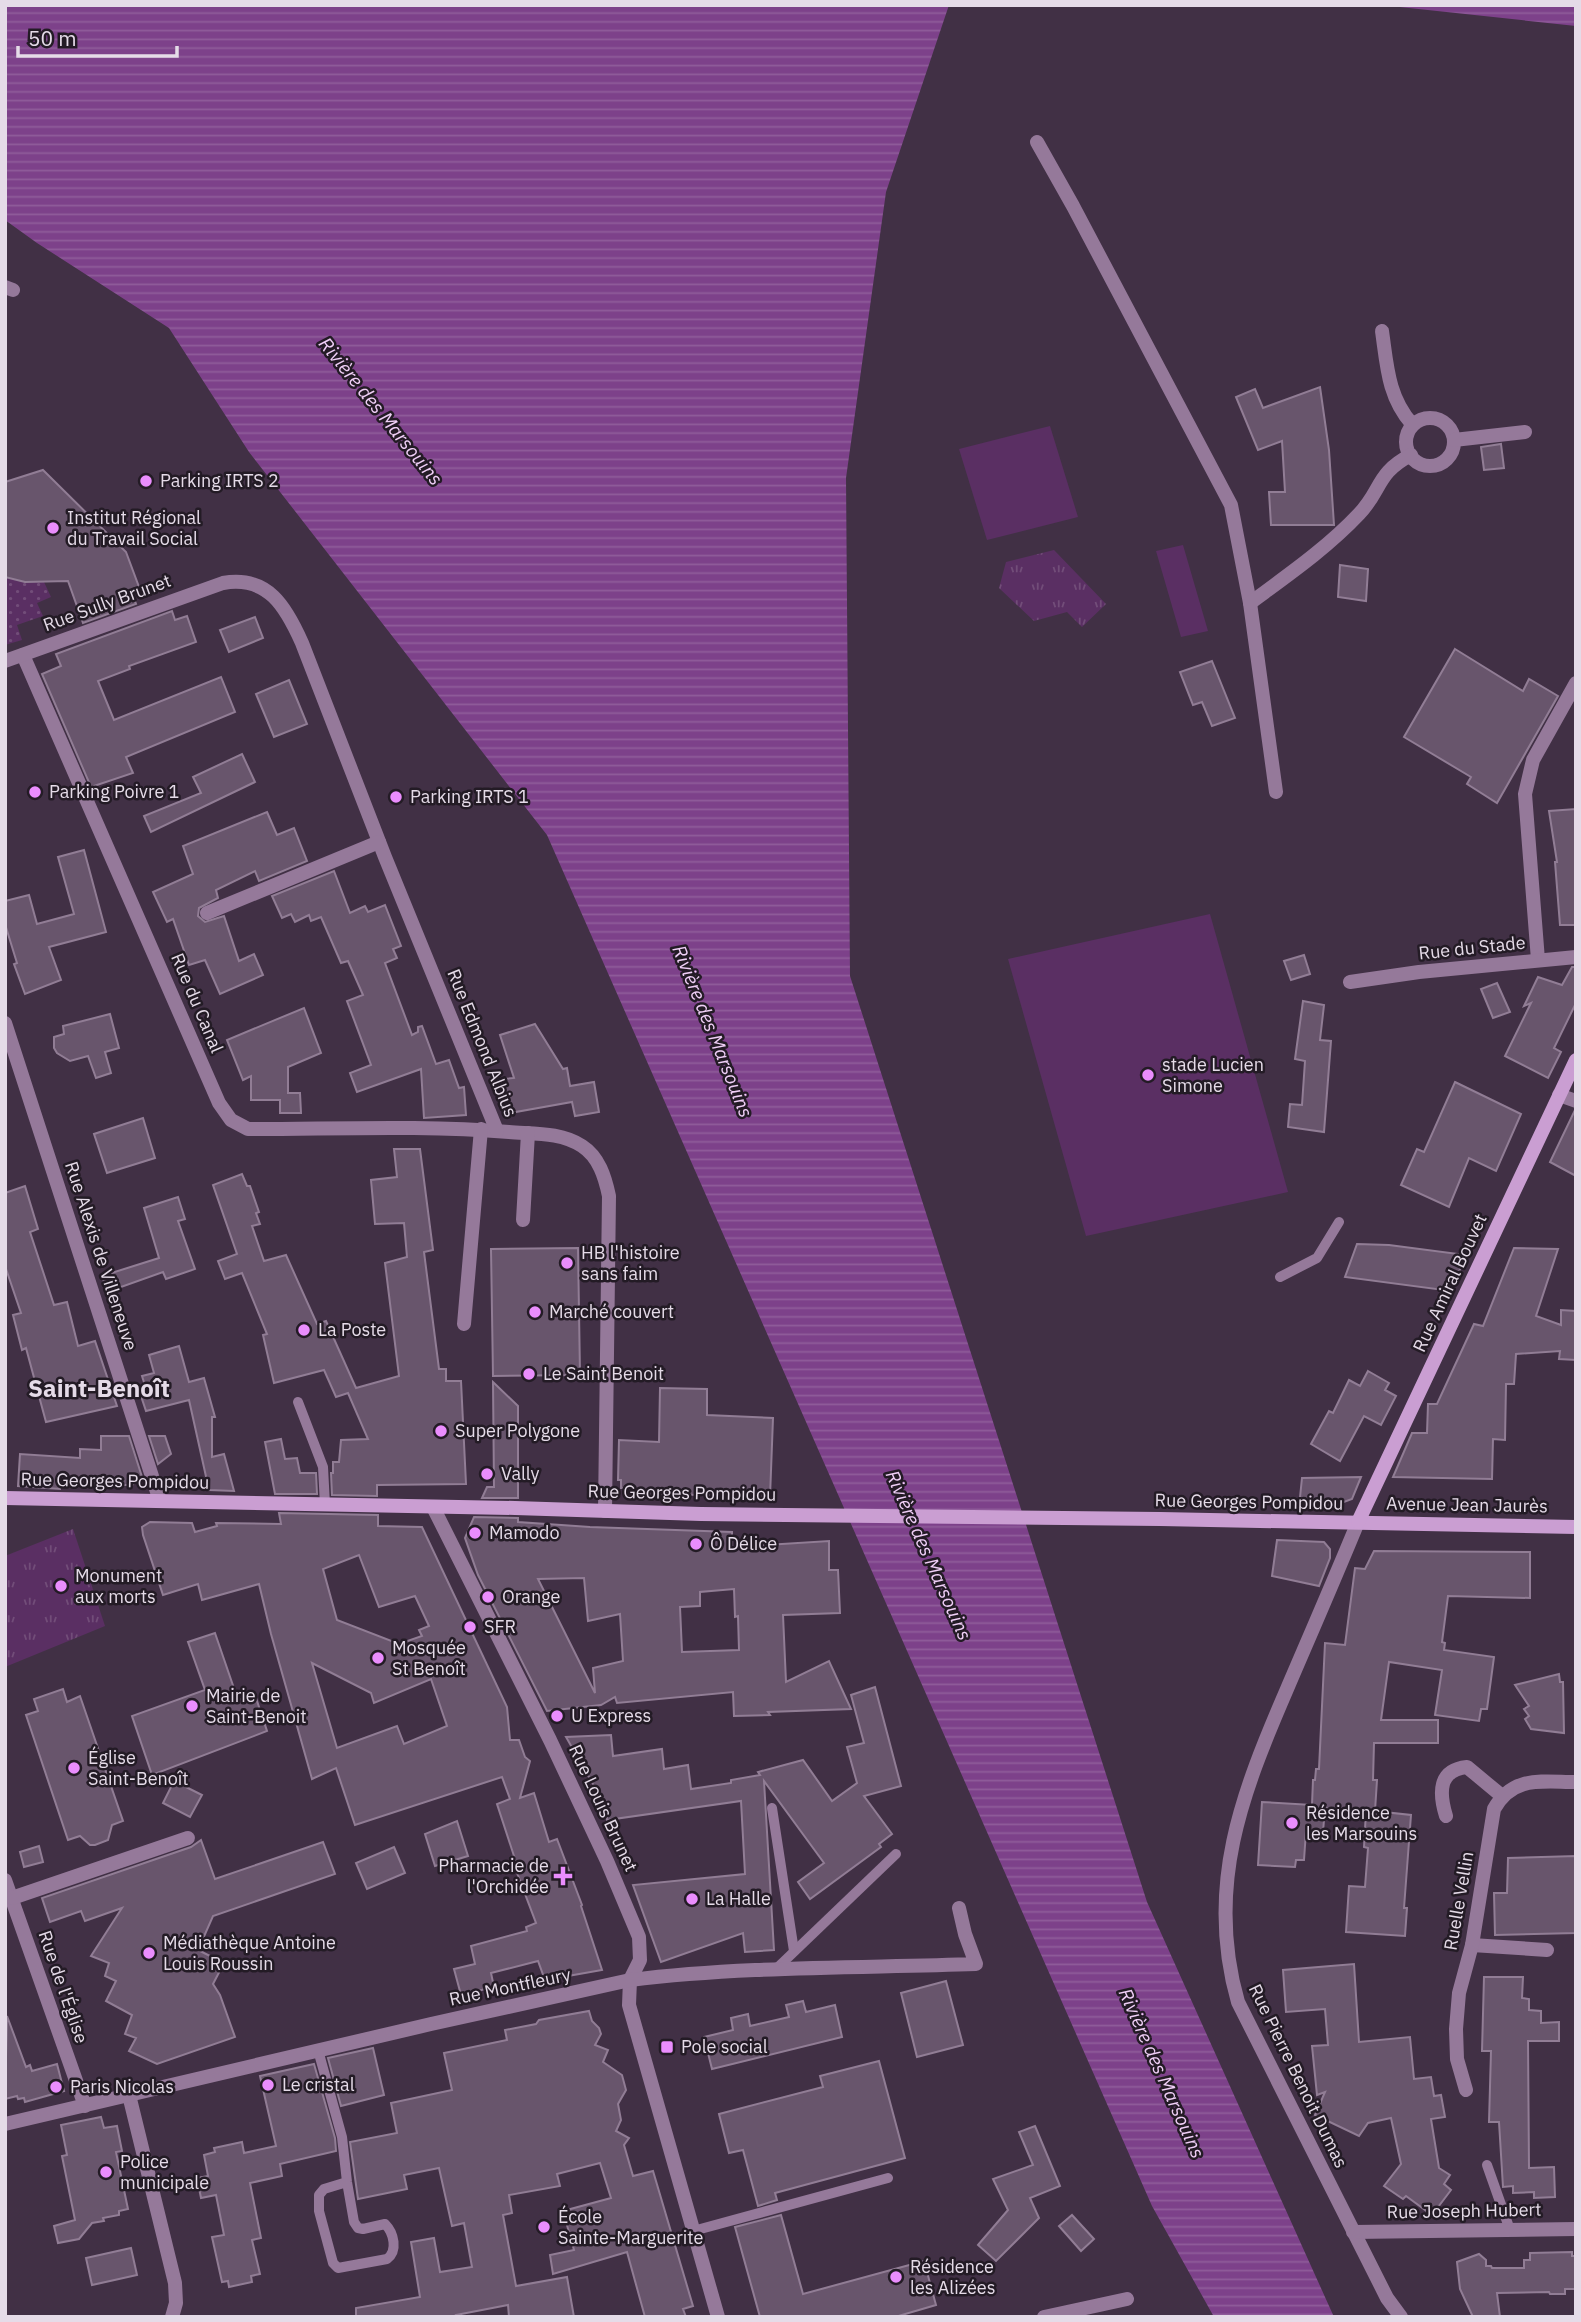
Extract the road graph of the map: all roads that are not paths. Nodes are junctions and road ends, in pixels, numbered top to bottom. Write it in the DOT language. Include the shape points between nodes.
graph roads {
  1 [pos="1037,142"];
  2 [pos="1382,331"];
  3 [pos="1412,424"];
  4 [pos="1525,432"];
  5 [pos="1454,440"];
  6 [pos="1411,454"];
  7 [pos="223,583"];
  8 [pos="1251,603"];
  9 [pos="23,655"];
  10 [pos="5,661"];
  11 [pos="1576,683"];
  12 [pos="1276,792"];
  13 [pos="379,842"];
  14 [pos="207,913"];
  15 [pos="1576,957"];
  16 [pos="1538,960"];
  17 [pos="1350,982"];
  18 [pos="5,1023"];
  19 [pos="1576,1060"];
  20 [pos="1559,1095"];
  21 [pos="1576,1101"];
  22 [pos="481,1129"];
  23 [pos="497,1131"];
  24 [pos="528,1133"];
  25 [pos="523,1220"];
  26 [pos="1339,1222"];
  27 [pos="1280,1277"];
  28 [pos="464,1324"];
  29 [pos="299,1402"];
  30 [pos="5,1498"];
  31 [pos="160,1501"];
  32 [pos="325,1505"];
  33 [pos="433,1507"];
  34 [pos="605,1511"];
  35 [pos="1358,1522"];
  36 [pos="1576,1527"];
  37 [pos="1576,1782"];
  38 [pos="1502,1796"];
  39 [pos="772,1808"];
  40 [pos="1446,1815"];
  41 [pos="188,1838"];
  42 [pos="896,1854"];
  43 [pos="5,1880"];
  44 [pos="12,1898"];
  45 [pos="959,1908"];
  46 [pos="1472,1945"];
  47 [pos="1547,1950"];
  48 [pos="794,1951"];
  49 [pos="774,1970"];
  50 [pos="629,1980"];
  51 [pos="318,2050"];
  52 [pos="1466,2090"];
  53 [pos="129,2095"];
  54 [pos="85,2106"];
  55 [pos="5,2124"];
  56 [pos="1487,2165"];
  57 [pos="888,2178"];
  58 [pos="346,2182"];
  59 [pos="1576,2229"];
  60 [pos="1510,2230"];
  61 [pos="693,2231"];
  62 [pos="1353,2232"];
  63 [pos="1127,2298"];
  64 [pos="172,2317"];
  65 [pos="718,2317"];
  66 [pos="1044,2317"];
  67 [pos="1401,2317"];
  1 -- 8 [label="street" via="1231,505"];
  2 -- 3 [label="street" via="1389,382 1401,412"];
  3 -- 5 [label="street" via="1431,417 1441,420"];
  3 -- 6 [label="street" via="1406,443"];
  4 -- 5 [label="street"];
  5 -- 6 [label="street" via="1451,456 1435,466 1425,465"];
  6 -- 8 [label="street" via="1388,470 1357,516"];
  7 -- 9 [label="street, Rue Sully Brunet"];
  7 -- 13 [label="street, Rue Edmond Albius" via="248,582 276,598 288,613"];
  8 -- 12 [label="street"];
  9 -- 10 [label="street, Rue Sully Brunet"];
  9 -- 22 [label="street, Rue du Canal" via="219,1103 232,1120 248,1129"];
  11 -- 16 [label="street" via="1533,760 1525,794"];
  13 -- 14 [label="street"];
  13 -- 23 [label="street, Rue Edmond Albius"];
  15 -- 16 [label="street, Rue du Stade"];
  16 -- 17 [label="street, Rue du Stade"];
  18 -- 31 [label="street, Rue Alexis de Villeneuve"];
  19 -- 20 [label="main road, Rue Amiral Bouvet"];
  20 -- 21 [label="street"];
  20 -- 35 [label="main road, Rue Amiral Bouvet"];
  22 -- 23 [label="street, Rue du Canal"];
  22 -- 28 [label="street"];
  23 -- 24 [label="street, Rue Edmond Albius"];
  24 -- 25 [label="street"];
  24 -- 34 [label="street, Rue Edmond Albius" via="555,1135 584,1147 605,1177 609,1196"];
  26 -- 27 [label="lane" via="1317,1258"];
  29 -- 32 [label="lane" via="323,1467"];
  30 -- 31 [label="main road, Rue Georges Pompidou"];
  31 -- 32 [label="main road, Rue Georges Pompidou"];
  32 -- 33 [label="main road, Rue Georges Pompidou"];
  33 -- 34 [label="main road, Rue Georges Pompidou"];
  33 -- 50 [label="street, Rue Louis Brunet" via="619,1887 639,1937 640,1960"];
  34 -- 35 [label="main road, Rue Georges Pompidou"];
  35 -- 36 [label="main road, Avenue Jean Jaurès"];
  35 -- 62 [label="street, Rue Pierre Benoit Dumas" via="1253,1769 1230,1855 1225,1921 1230,1975 1238,2002"];
  37 -- 38 [label="street" via="1531,1782"];
  38 -- 40 [label="street" via="1467,1767 1457,1768 1441,1791"];
  38 -- 46 [label="street, Ruelle Vellin" via="1494,1809"];
  39 -- 48 [label="lane"];
  41 -- 44 [label="street"];
  42 -- 48 [label="lane"];
  43 -- 44 [label="street, Rue de l'Église"];
  44 -- 54 [label="street, Rue de l'Église"];
  45 -- 49 [label="street, Rue Montfleury" via="975,1964"];
  46 -- 47 [label="street"];
  46 -- 52 [label="street, Ruelle Vellin" via="1459,1993 1456,2029 1457,2059"];
  48 -- 49 [label="lane"];
  49 -- 50 [label="street, Rue Montfleury"];
  50 -- 51 [label="street, Rue Montfleury"];
  50 -- 61 [label="street" via="629,2005"];
  51 -- 53 [label="street, Rue Montfleury"];
  51 -- 58 [label="lane" via="342,2137"];
  53 -- 54 [label="street, Rue Montfleury"];
  53 -- 64 [label="street" via="175,2283"];
  54 -- 55 [label="street, Rue Montfleury"];
  56 -- 60 [label="lane"];
  57 -- 61 [label="lane"];
  58 -- 58 [label="lane" via="319,2195 333,2263 338,2268 387,2259 395,2247 388,2227 358,2228"];
  59 -- 60 [label="street, Rue Joseph Hubert"];
  60 -- 62 [label="street, Rue Joseph Hubert"];
  61 -- 65 [label="street"];
  62 -- 67 [label="street, Rue Pierre Benoit Dumas"];
  63 -- 66 [label="street"];
}
